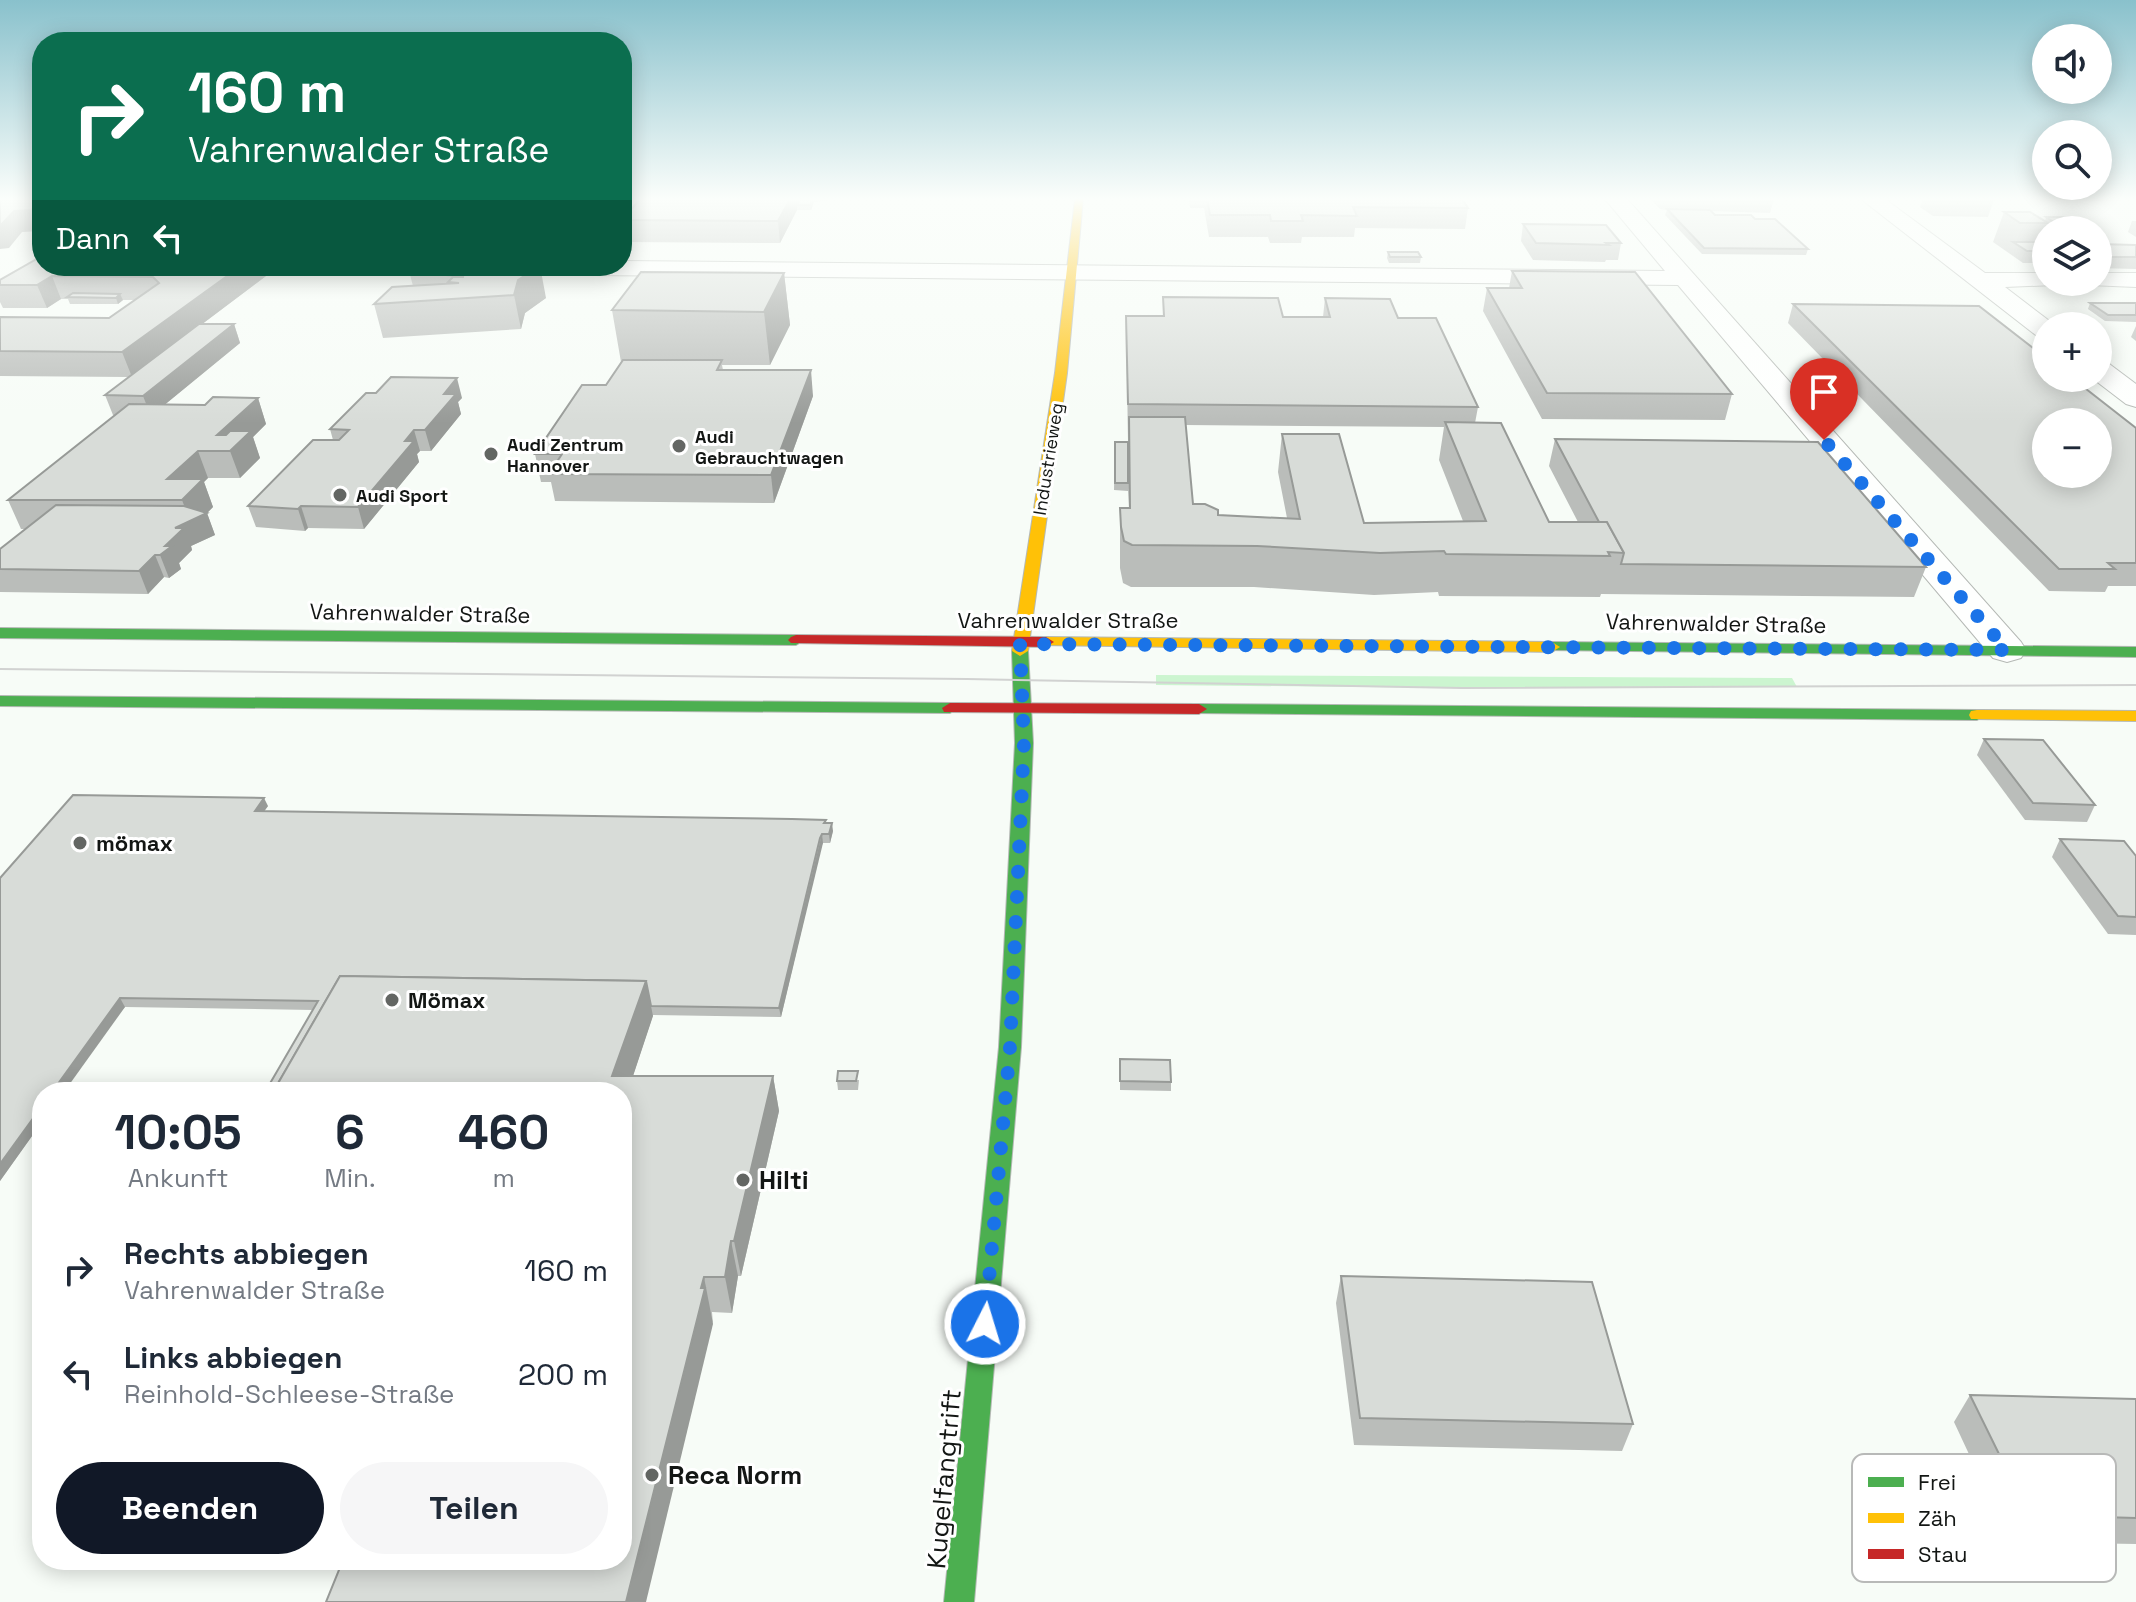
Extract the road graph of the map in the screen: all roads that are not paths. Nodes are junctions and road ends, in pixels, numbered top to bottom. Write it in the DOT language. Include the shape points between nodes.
graph roads {
  1 [pos="986,274"];
  2 [pos="1678,274"];
  3 [pos="1972,274"];
  4 [pos="1072,275"];
  5 [pos="1682,278"];
  6 [pos="1980,280"];
  7 [pos="2032,280"];
  8 [pos="2112,280"];
  9 [pos="2136,280"];
  10 [pos="2032,319"];
  11 [pos="2112,380"];
  12 [pos="2136,398"];
  13 [pos="0,633"];
  14 [pos="1020,644"];
  15 [pos="2007,650"];
  16 [pos="2136,652"];
  17 [pos="0,701"];
  18 [pos="1024,708"];
  19 [pos="2136,716"];
  20 [pos="959,1602"];
  1 -- 4 [label="street"];
  2 -- 5 [label="street"];
  3 -- 6 [label="street"];
  4 -- 5 [label="street"];
  4 -- 14 [label="main road, Industrieweg"];
  5 -- 15 [label="street"];
  6 -- 7 [label="street"];
  6 -- 10 [label="street"];
  8 -- 9 [label="street"];
  11 -- 12 [label="street"];
  13 -- 14 [label="main road, Vahrenwalder Straße"];
  14 -- 15 [label="main road, Vahrenwalder Straße"];
  14 -- 18 [label="main road, Kugelfangtrift"];
  15 -- 16 [label="main road, Vahrenwalder Straße"];
  17 -- 18 [label="main road"];
  18 -- 19 [label="main road"];
  18 -- 20 [label="main road, Kugelfangtrift" via="1010,1047"];
}
